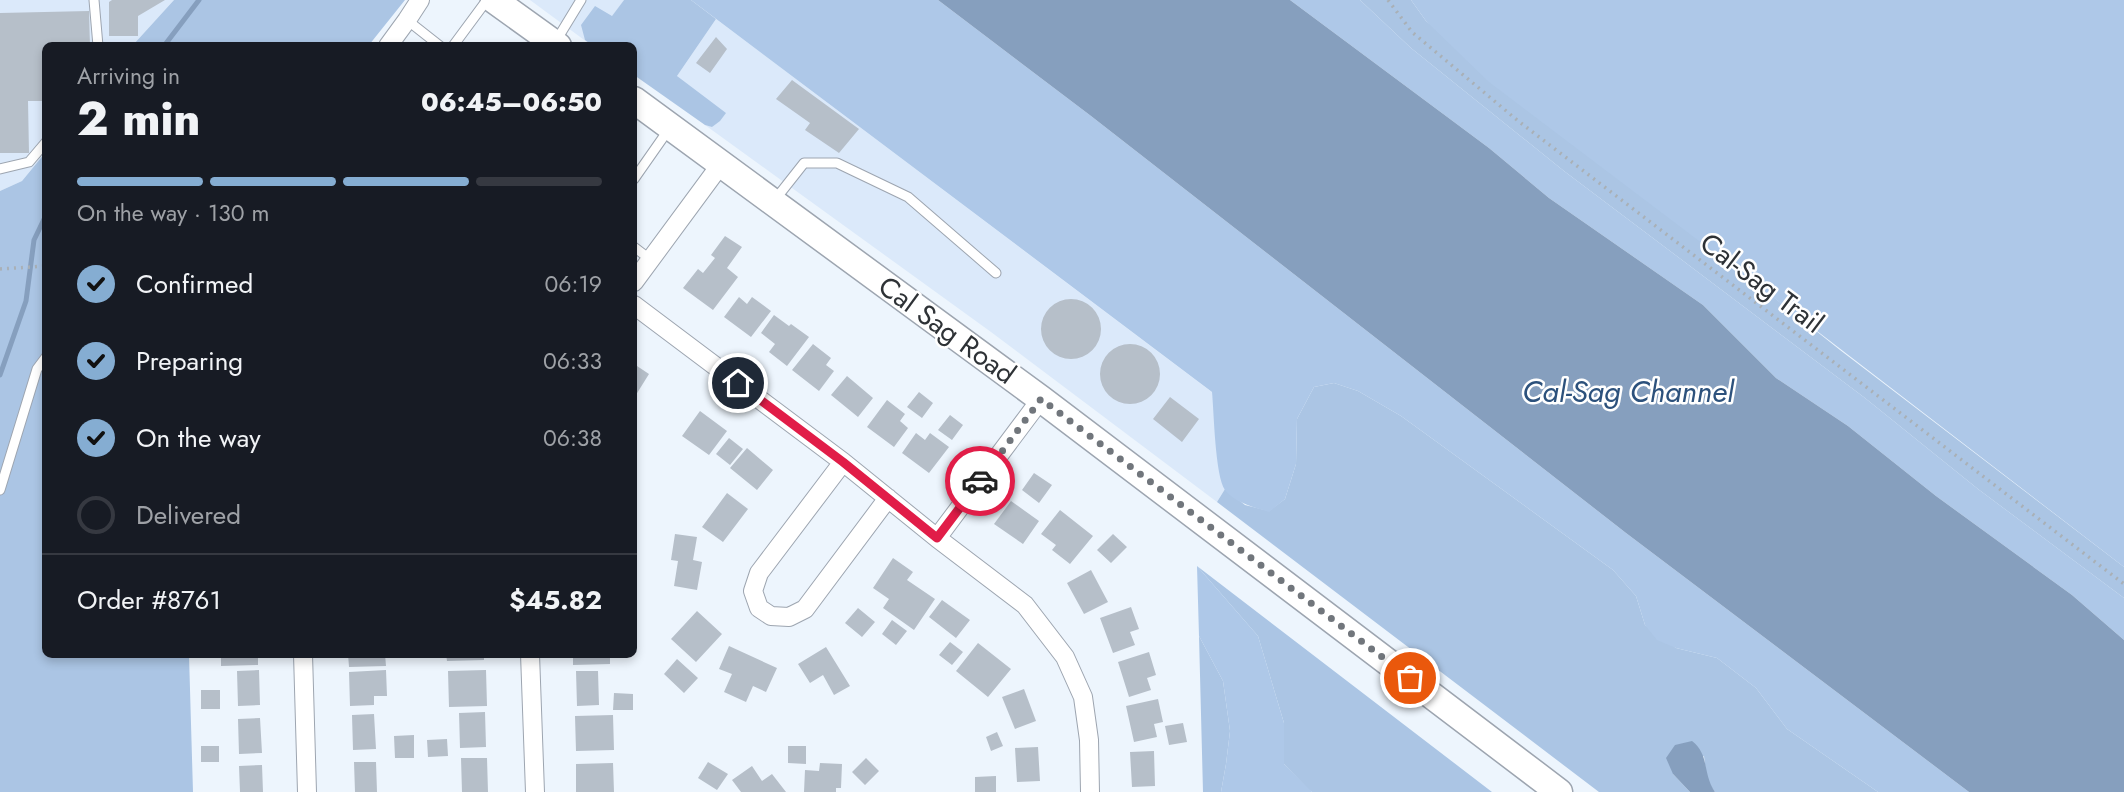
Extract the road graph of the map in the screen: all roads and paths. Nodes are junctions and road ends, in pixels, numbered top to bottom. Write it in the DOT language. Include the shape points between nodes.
graph roads {
  1 [pos="94,0"];
  2 [pos="420,0"];
  3 [pos="487,0"];
  4 [pos="494,0"];
  5 [pos="581,0"];
  6 [pos="1388,0"];
  7 [pos="407,20"];
  8 [pos="98,42"];
  9 [pos="391,42"];
  10 [pos="435,42"];
  11 [pos="456,42"];
  12 [pos="551,42"];
  13 [pos="557,42"];
  14 [pos="637,102"];
  15 [pos="671,126"];
  16 [pos="42,147"];
  17 [pos="721,164"];
  18 [pos="0,169"];
  19 [pos="637,175"];
  20 [pos="773,203"];
  21 [pos="637,249"];
  22 [pos="651,260"];
  23 [pos="42,266"];
  24 [pos="1,269"];
  25 [pos="996,273"];
  26 [pos="637,278"];
  27 [pos="637,307"];
  28 [pos="42,362"];
  29 [pos="1041,399"];
  30 [pos="843,462"];
  31 [pos="0,490"];
  32 [pos="888,498"];
  33 [pos="937,538"];
  34 [pos="2124,584"];
  35 [pos="303,658"];
  36 [pos="530,658"];
  37 [pos="307,792"];
  38 [pos="534,792"];
  39 [pos="1090,792"];
  40 [pos="1559,792"];
  1 -- 8 [label="lane"];
  2 -- 7 [label="street"];
  3 -- 11 [label="lane"];
  4 -- 12 [label="main road"];
  5 -- 13 [label="lane"];
  6 -- 34 [label="path, Cal-Sag Trail" via="1412,32 1517,120"];
  7 -- 9 [label="street"];
  7 -- 10 [label="lane"];
  14 -- 15 [label="main road, Cal Sag Road"];
  15 -- 17 [label="main road, Cal Sag Road"];
  15 -- 19 [label="lane"];
  16 -- 18 [label="lane" via="29,162"];
  17 -- 20 [label="main road, Cal Sag Road"];
  17 -- 22 [label="street"];
  20 -- 25 [label="lane" via="804,163 837,163 908,197"];
  20 -- 29 [label="main road, Cal Sag Road"];
  21 -- 22 [label="lane"];
  22 -- 26 [label="street"];
  23 -- 24 [label="path"];
  27 -- 30 [label="street"];
  28 -- 31 [label="lane"];
  29 -- 33 [label="street"];
  29 -- 40 [label="main road, Cal Sag Road"];
  30 -- 32 [label="street"];
  30 -- 32 [label="street" via="759,573 752,591 759,608 771,616 789,617 805,609"];
  32 -- 33 [label="street"];
  33 -- 39 [label="street" via="1025,605 1065,657 1083,697"];
  35 -- 37 [label="street"];
  36 -- 38 [label="street"];
}
